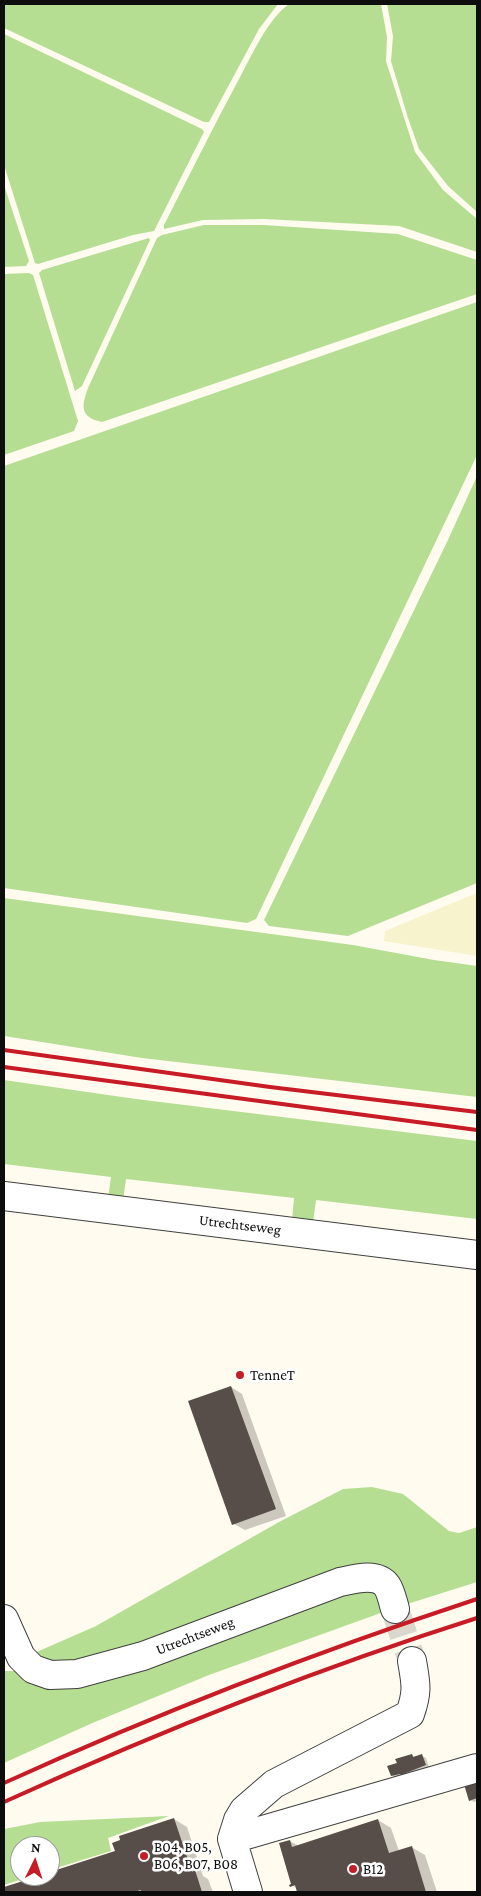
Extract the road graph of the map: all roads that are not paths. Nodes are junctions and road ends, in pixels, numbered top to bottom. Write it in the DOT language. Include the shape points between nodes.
graph roads {
  1 [pos="4,1196"];
  2 [pos="477,1255"];
  3 [pos="395,1609"];
  4 [pos="4,1619"];
  5 [pos="412,1661"];
  6 [pos="477,1768"];
  7 [pos="232,1839"];
  8 [pos="248,1892"];
  1 -- 2 [label="street, Utrechtseweg"];
  3 -- 4 [label="street, Utrechtseweg" via="387,1586 374,1578 358,1578 143,1656 77,1674 50,1674 33,1669 21,1657"];
  5 -- 7 [label="street" via="417,1685 410,1714 274,1784 244,1810"];
  6 -- 7 [label="street"];
  7 -- 8 [label="street"];
}
